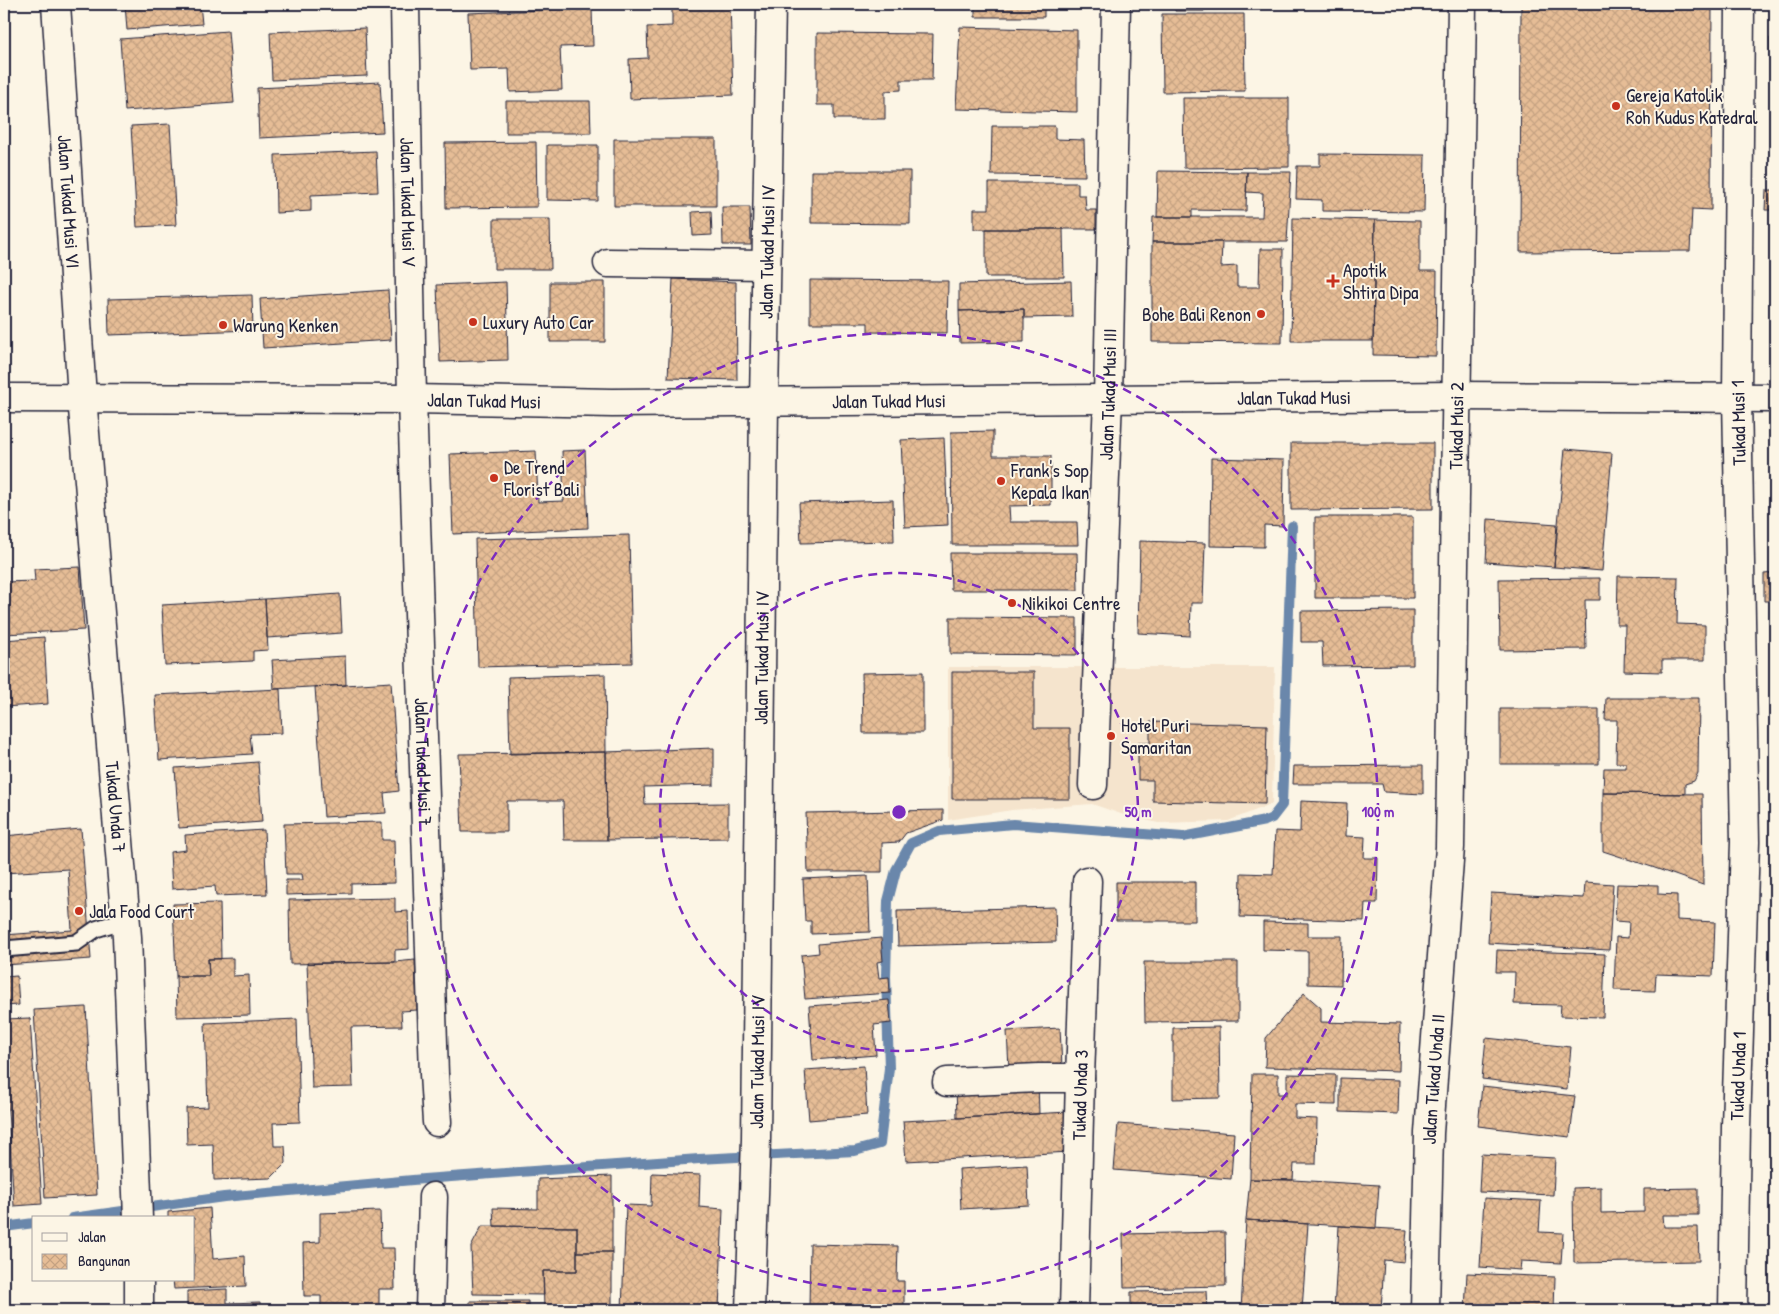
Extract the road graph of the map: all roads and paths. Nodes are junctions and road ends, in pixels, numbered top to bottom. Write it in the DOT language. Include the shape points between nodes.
graph roads {
  1 [pos="56,4"];
  2 [pos="405,4"];
  3 [pos="771,4"];
  4 [pos="1116,4"];
  5 [pos="1462,4"];
  6 [pos="1740,4"];
  7 [pos="608,263"];
  8 [pos="766,265"];
  9 [pos="1457,396"];
  10 [pos="82,397"];
  11 [pos="1738,397"];
  12 [pos="4,398"];
  13 [pos="1108,398"];
  14 [pos="1775,398"];
  15 [pos="412,399"];
  16 [pos="764,402"];
  17 [pos="1093,785"];
  18 [pos="1745,842"];
  19 [pos="1450,847"];
  20 [pos="1087,881"];
  21 [pos="125,920"];
  22 [pos="4,949"];
  23 [pos="1080,1078"];
  24 [pos="947,1082"];
  25 [pos="437,1122"];
  26 [pos="433,1197"];
  27 [pos="138,1209"];
  28 [pos="139,1282"];
  29 [pos="140,1310"];
  30 [pos="430,1310"];
  31 [pos="750,1310"];
  32 [pos="1074,1310"];
  33 [pos="1425,1310"];
  34 [pos="1733,1310"];
  1 -- 10 [label="street, Jalan Tukad Musi VI"];
  2 -- 15 [label="street, Jalan Tukad Musi V"];
  3 -- 8 [label="street, Jalan Tukad Musi IV"];
  4 -- 13 [label="street, Jalan Tukad Musi III"];
  5 -- 9 [label="street, Tukad Musi 2"];
  6 -- 11 [label="street, Tukad Musi 1"];
  7 -- 8 [label="street"];
  8 -- 16 [label="street, Jalan Tukad Musi IV"];
  9 -- 11 [label="street, Jalan Tukad Musi"];
  9 -- 13 [label="street, Jalan Tukad Musi"];
  9 -- 19 [label="street, Tukad Musi 2"];
  10 -- 12 [label="street, Jalan Tukad Musi"];
  10 -- 15 [label="street, Jalan Tukad Musi"];
  10 -- 21 [label="street, Tukad Unda 7"];
  11 -- 14 [label="street, Jalan Tukad Musi"];
  11 -- 18 [label="street, Tukad Musi 1"];
  13 -- 16 [label="street, Jalan Tukad Musi"];
  13 -- 17 [label="street, Jalan Tukad Musi III"];
  15 -- 16 [label="street, Jalan Tukad Musi"];
  15 -- 25 [label="street, Jalan Tukad Musi 7"];
  16 -- 31 [label="street, Jalan Tukad Musi IV" via="756,1150"];
  18 -- 34 [label="street, Tukad Unda 1"];
  19 -- 33 [label="street, Jalan Tukad Unda II" via="1429,1134"];
  20 -- 23 [label="street, Tukad Unda 3"];
  21 -- 22 [label="lane" via="96,929 76,942"];
  21 -- 27 [label="street, Tukad Unda 7"];
  23 -- 24 [label="street"];
  23 -- 32 [label="street, Tukad Unda 3"];
  26 -- 30 [label="street"];
  28 -- 29 [label="street"];
}
